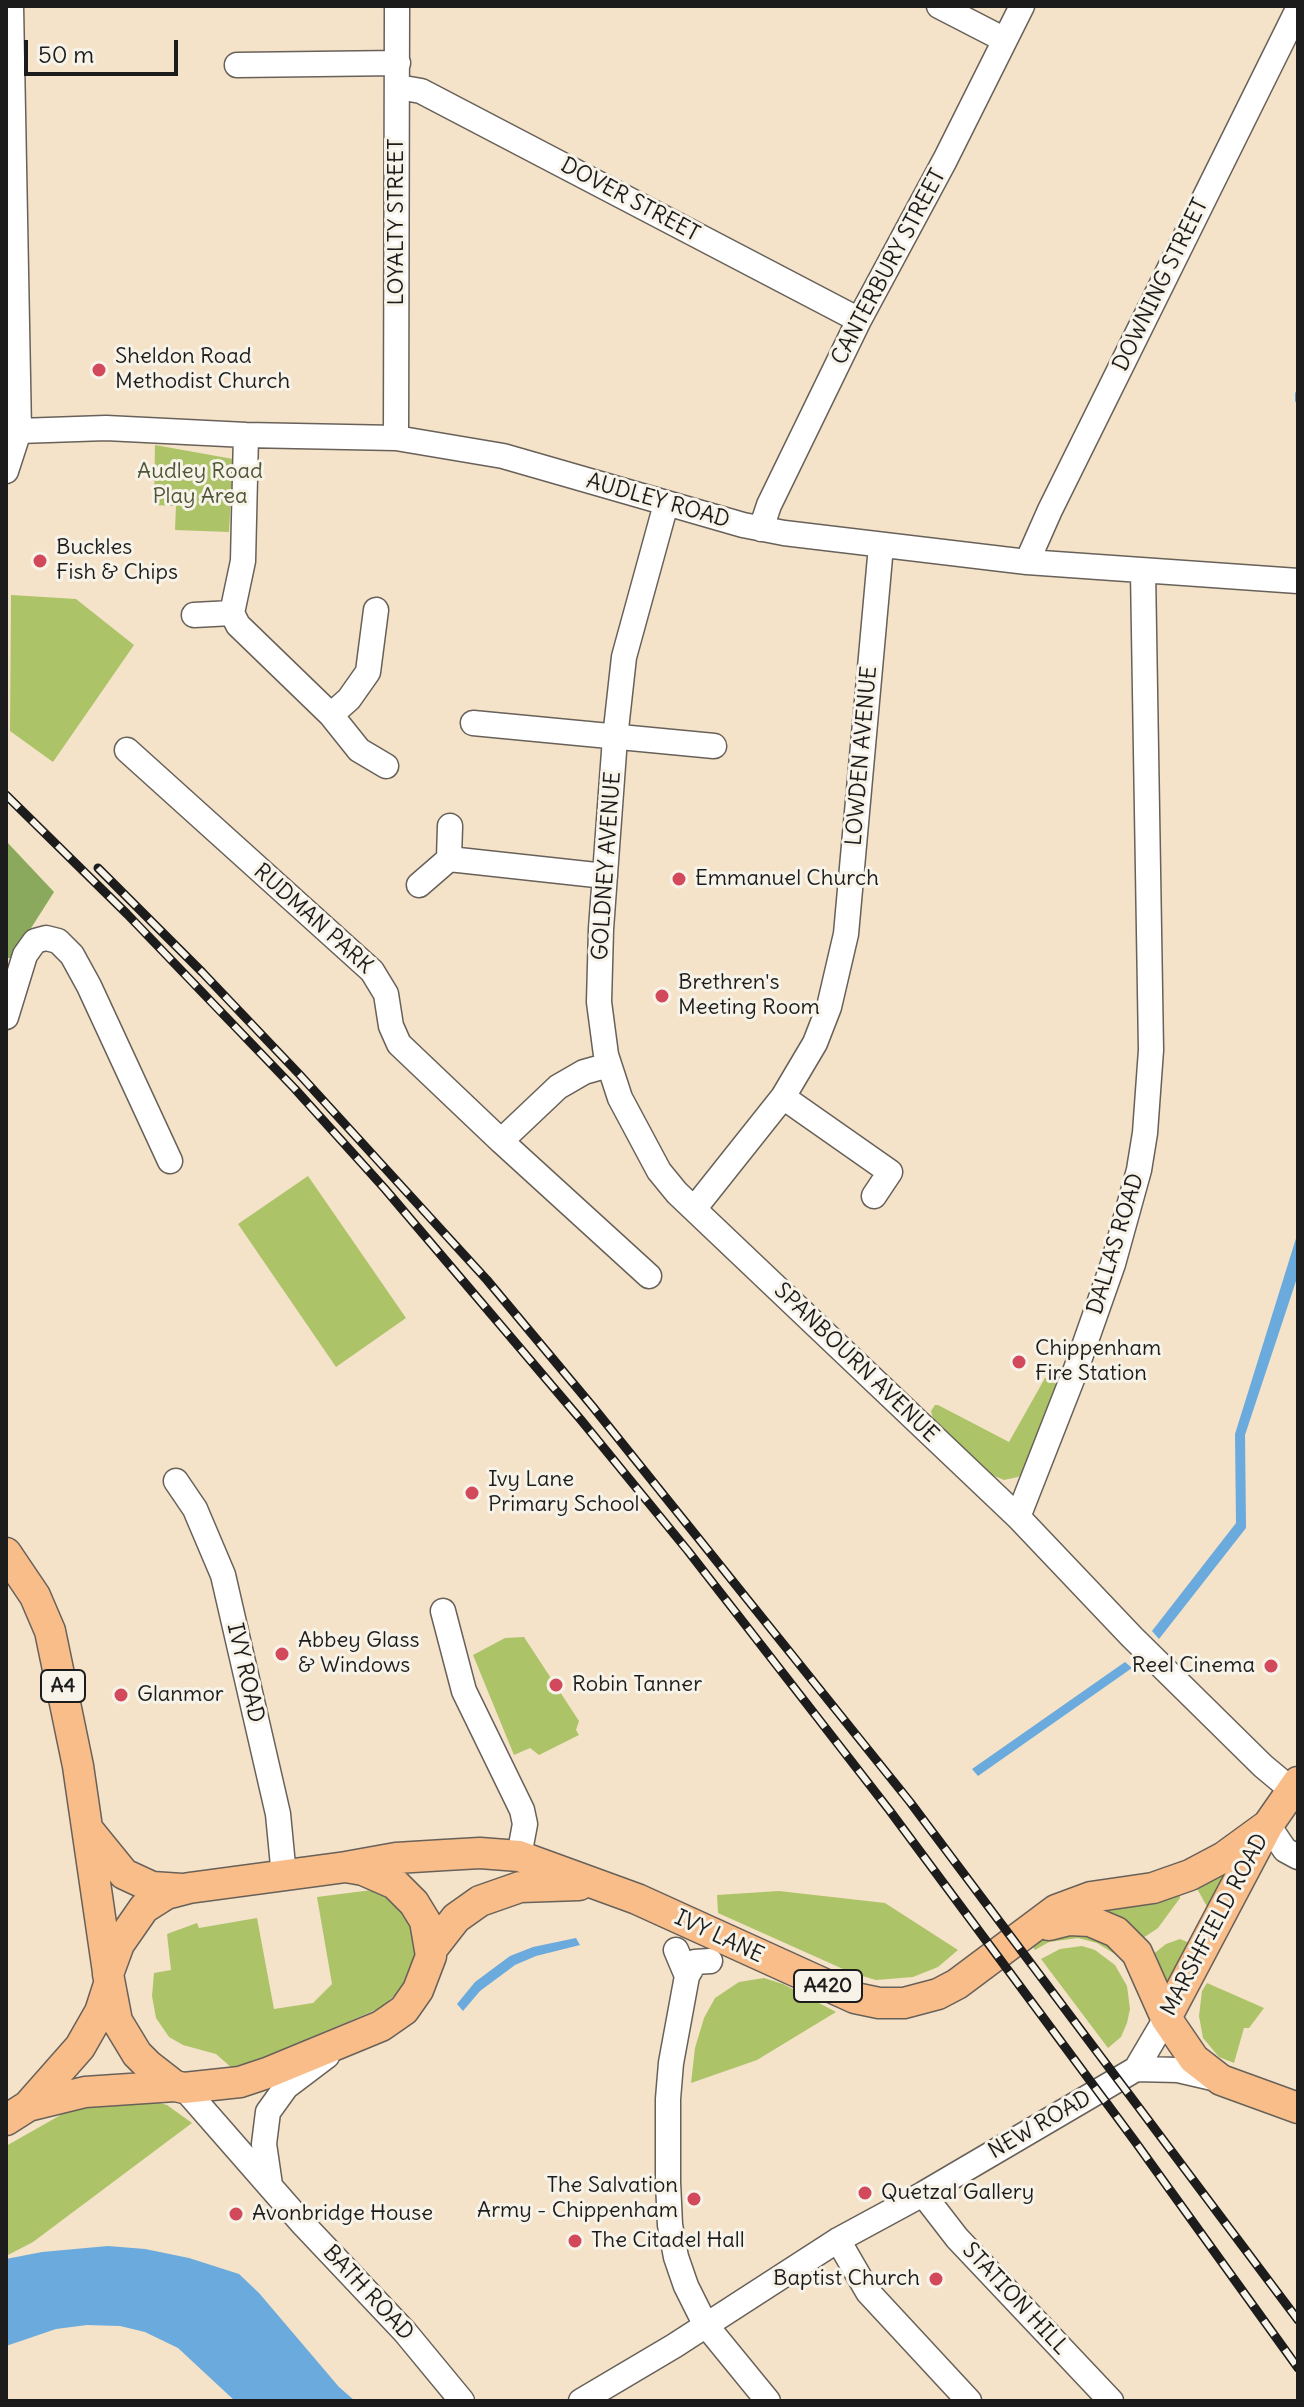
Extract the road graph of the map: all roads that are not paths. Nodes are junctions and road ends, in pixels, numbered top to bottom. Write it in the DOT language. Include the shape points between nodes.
graph roads {
  1 [pos="11,6"];
  2 [pos="397,6"];
  3 [pos="939,6"];
  4 [pos="1022,6"];
  5 [pos="1298,9"];
  6 [pos="1005,40"];
  7 [pos="237,65"];
  8 [pos="398,75"];
  9 [pos="859,320"];
  10 [pos="19,431"];
  11 [pos="246,435"];
  12 [pos="396,438"];
  13 [pos="6,471"];
  14 [pos="666,504"];
  15 [pos="761,529"];
  16 [pos="881,546"];
  17 [pos="1027,562"];
  18 [pos="1143,571"];
  19 [pos="1298,581"];
  20 [pos="376,610"];
  21 [pos="232,613"];
  22 [pos="194,615"];
  23 [pos="331,715"];
  24 [pos="473,723"];
  25 [pos="615,738"];
  26 [pos="714,746"];
  27 [pos="127,750"];
  28 [pos="386,766"];
  29 [pos="450,826"];
  30 [pos="449,859"];
  31 [pos="605,876"];
  32 [pos="419,885"];
  33 [pos="6,1017"];
  34 [pos="609,1065"];
  35 [pos="783,1097"];
  36 [pos="501,1141"];
  37 [pos="170,1161"];
  38 [pos="874,1196"];
  39 [pos="694,1209"];
  40 [pos="649,1276"];
  41 [pos="176,1481"];
  42 [pos="1018,1517"];
  43 [pos="6,1553"];
  44 [pos="443,1611"];
  45 [pos="1295,1786"];
  46 [pos="1268,1825"];
  47 [pos="88,1830"];
  48 [pos="519,1856"];
  49 [pos="1298,1857"];
  50 [pos="346,1867"];
  51 [pos="284,1876"];
  52 [pos="189,1888"];
  53 [pos="617,1891"];
  54 [pos="1035,1929"];
  55 [pos="431,1950"];
  56 [pos="676,1950"];
  57 [pos="710,1961"];
  58 [pos="687,1976"];
  59 [pos="108,1979"];
  60 [pos="1172,2006"];
  61 [pos="353,2037"];
  62 [pos="1136,2069"];
  63 [pos="1221,2080"];
  64 [pos="180,2087"];
  65 [pos="1298,2108"];
  66 [pos="17,2113"];
  67 [pos="270,2187"];
  68 [pos="923,2194"];
  69 [pos="838,2240"];
  70 [pos="705,2324"];
  71 [pos="462,2401"];
  72 [pos="581,2401"];
  73 [pos="768,2401"];
  74 [pos="969,2401"];
  75 [pos="1111,2401"];
  1 -- 10 [label="street"];
  2 -- 8 [label="street, LOYALTY STREET"];
  3 -- 6 [label="street"];
  4 -- 6 [label="street, CANTERBURY STREET"];
  5 -- 17 [label="street, DOWNING STREET"];
  6 -- 9 [label="street, CANTERBURY STREET"];
  7 -- 8 [label="street, DOVER STREET"];
  8 -- 9 [label="street, DOVER STREET"];
  8 -- 12 [label="street, LOYALTY STREET"];
  9 -- 15 [label="street, CANTERBURY STREET"];
  10 -- 11 [label="street, AUDLEY ROAD" via="106,428"];
  10 -- 13 [label="street"];
  11 -- 12 [label="street, AUDLEY ROAD"];
  11 -- 21 [label="street" via="243,561"];
  12 -- 14 [label="street, AUDLEY ROAD" via="503,456"];
  14 -- 15 [label="street, AUDLEY ROAD"];
  14 -- 25 [label="street, GOLDNEY AVENUE" via="624,657"];
  15 -- 16 [label="street, AUDLEY ROAD"];
  16 -- 17 [label="street, AUDLEY ROAD"];
  16 -- 35 [label="street, LOWDEN AVENUE" via="846,934 829,1007"];
  17 -- 18 [label="street, AUDLEY ROAD"];
  18 -- 19 [label="street, AUDLEY ROAD"];
  18 -- 42 [label="street, DALLAS ROAD" via="1151,1050 1145,1133 1113,1264"];
  20 -- 23 [label="street" via="368,672"];
  21 -- 22 [label="street"];
  21 -- 23 [label="street" via="253,641"];
  23 -- 28 [label="street" via="359,750"];
  24 -- 25 [label="street"];
  25 -- 26 [label="street"];
  25 -- 31 [label="street, GOLDNEY AVENUE"];
  27 -- 36 [label="street, RUDMAN PARK" via="192,824 385,968 391,1026 399,1044"];
  29 -- 30 [label="street"];
  30 -- 31 [label="street"];
  30 -- 32 [label="street"];
  31 -- 34 [label="street, GOLDNEY AVENUE" via="599,1002"];
  33 -- 37 [label="street" via="25,955 35,941 58,941 89,986"];
  34 -- 36 [label="street" via="558,1087"];
  34 -- 39 [label="street, GOLDNEY AVENUE" via="648,1152 668,1184"];
  35 -- 38 [label="street" via="897,1162"];
  35 -- 39 [label="street, LOWDEN AVENUE"];
  36 -- 40 [label="street, RUDMAN PARK" via="600,1219"];
  39 -- 42 [label="street, SPANBOURN AVENUE"];
  41 -- 51 [label="street, IVY ROAD" via="195,1509 223,1575 278,1814"];
  42 -- 45 [label="street" via="1263,1766"];
  43 -- 47 [label="main road, A4" via="35,1596 50,1631"];
  44 -- 48 [label="street" via="464,1691 522,1810"];
  45 -- 46 [label="main road, MARSHFIELD ROAD / A420"];
  46 -- 49 [label="street" via="1285,1850"];
  46 -- 54 [label="main road, IVY LANE / A420" via="1190,1875 1161,1886 1074,1902"];
  46 -- 60 [label="main road, MARSHFIELD ROAD / A420"];
  47 -- 52 [label="main road, A4" via="124,1874 165,1890"];
  47 -- 59 [label="main road, A4"];
  48 -- 50 [label="main road, IVY LANE / A420" via="468,1853"];
  48 -- 53 [label="main road, IVY LANE / A420"];
  50 -- 51 [label="main road, A4"];
  50 -- 55 [label="main road, A4" via="386,1879 407,1895 425,1921"];
  51 -- 52 [label="main road, A4"];
  52 -- 59 [label="main road, A4" via="144,1908 119,1944"];
  53 -- 54 [label="main road, IVY LANE / A420" via="841,1992 879,2003 915,2002 947,1990"];
  53 -- 55 [label="main road, IVY LANE / A420" via="562,1884 500,1892 464,1910"];
  54 -- 60 [label="main road, IVY LANE / A420" via="1077,1920 1116,1932"];
  55 -- 61 [label="main road, A4" via="423,1980 404,2010"];
  56 -- 58 [label="street"];
  57 -- 58 [label="street" via="695,1962"];
  58 -- 70 [label="street" via="668,2099 670,2225 686,2286"];
  59 -- 64 [label="main road, A4" via="124,2035 148,2065"];
  59 -- 66 [label="main road, A4" via="100,2012 80,2047"];
  60 -- 62 [label="street, MARSHFIELD ROAD"];
  60 -- 63 [label="main road, A420" via="1194,2059"];
  61 -- 64 [label="main road, A4" via="258,2077"];
  61 -- 67 [label="street" via="297,2078 270,2107 264,2144"];
  62 -- 63 [label="street" via="1178,2070"];
  62 -- 68 [label="street, NEW ROAD"];
  63 -- 65 [label="main road, A420"];
  64 -- 66 [label="main road, A4" via="85,2092"];
  64 -- 67 [label="street, BATH ROAD"];
  67 -- 71 [label="street, BATH ROAD"];
  68 -- 69 [label="street, NEW ROAD"];
  68 -- 75 [label="street, STATION HILL" via="957,2238"];
  69 -- 70 [label="street, NEW ROAD"];
  69 -- 74 [label="street" via="868,2292"];
  70 -- 72 [label="street, NEW ROAD"];
  70 -- 73 [label="street"];
}
